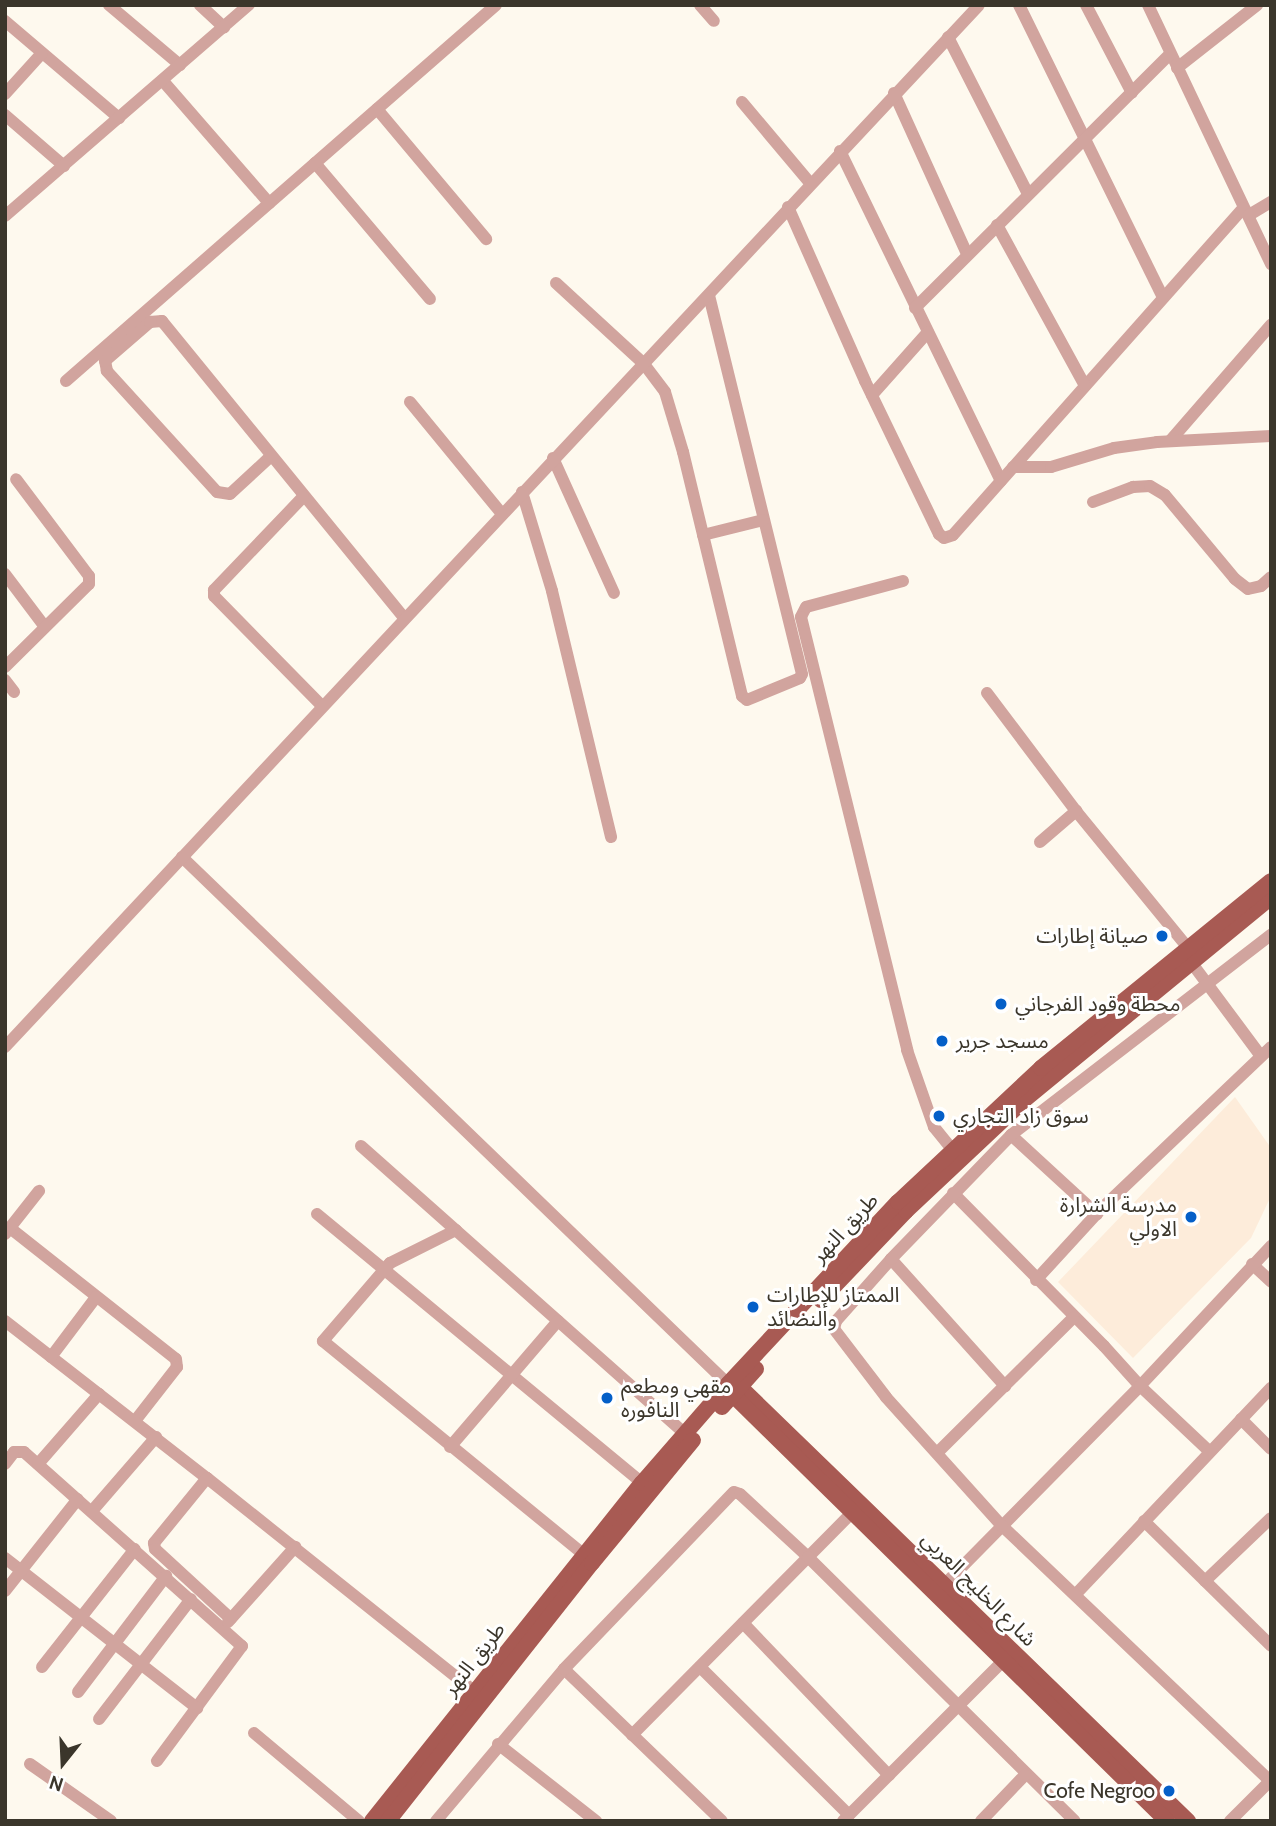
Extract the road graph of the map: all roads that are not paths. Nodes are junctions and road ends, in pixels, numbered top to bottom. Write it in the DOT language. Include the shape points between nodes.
graph roads {
  1 [pos="110,5"];
  2 [pos="200,5"];
  3 [pos="249,5"];
  4 [pos="496,5"];
  5 [pos="700,5"];
  6 [pos="979,5"];
  7 [pos="1018,5"];
  8 [pos="1086,5"];
  9 [pos="1148,5"];
  10 [pos="1255,6"];
  11 [pos="5,21"];
  12 [pos="714,21"];
  13 [pos="224,27"];
  14 [pos="948,37"];
  15 [pos="42,53"];
  16 [pos="1170,54"];
  17 [pos="180,65"];
  18 [pos="1177,68"];
  19 [pos="163,81"];
  20 [pos="894,93"];
  21 [pos="1132,93"];
  22 [pos="5,94"];
  23 [pos="742,102"];
  24 [pos="377,109"];
  25 [pos="5,115"];
  26 [pos="119,118"];
  27 [pos="1086,138"];
  28 [pos="840,151"];
  29 [pos="315,163"];
  30 [pos="64,166"];
  31 [pos="810,183"];
  32 [pos="1028,194"];
  33 [pos="1271,202"];
  34 [pos="269,203"];
  35 [pos="788,207"];
  36 [pos="1246,211"];
  37 [pos="5,216"];
  38 [pos="997,225"];
  39 [pos="486,239"];
  40 [pos="967,254"];
  41 [pos="1271,264"];
  42 [pos="556,283"];
  43 [pos="709,295"];
  44 [pos="1162,296"];
  45 [pos="430,299"];
  46 [pos="915,308"];
  47 [pos="1271,326"];
  48 [pos="928,332"];
  49 [pos="644,364"];
  50 [pos="66,381"];
  51 [pos="1085,386"];
  52 [pos="872,395"];
  53 [pos="410,402"];
  54 [pos="1271,436"];
  55 [pos="1170,441"];
  56 [pos="270,457"];
  57 [pos="553,458"];
  58 [pos="1013,467"];
  59 [pos="16,479"];
  60 [pos="1001,481"];
  61 [pos="523,492"];
  62 [pos="303,497"];
  63 [pos="1093,502"];
  64 [pos="502,514"];
  65 [pos="763,520"];
  66 [pos="703,536"];
  67 [pos="5,575"];
  68 [pos="1271,577"];
  69 [pos="903,582"];
  70 [pos="614,593"];
  71 [pos="404,618"];
  72 [pos="45,627"];
  73 [pos="5,667"];
  74 [pos="5,680"];
  75 [pos="14,692"];
  76 [pos="988,692"];
  77 [pos="322,706"];
  78 [pos="1076,811"];
  79 [pos="611,837"];
  80 [pos="1040,842"];
  81 [pos="182,857"];
  82 [pos="1271,881"];
  83 [pos="1271,897"];
  84 [pos="1271,935"];
  85 [pos="1189,955"];
  86 [pos="1206,983"];
  87 [pos="5,1047"];
  88 [pos="1265,1051"];
  89 [pos="1012,1135"];
  90 [pos="361,1146"];
  91 [pos="952,1149"];
  92 [pos="39,1191"];
  93 [pos="953,1194"];
  94 [pos="317,1214"];
  95 [pos="1097,1214"];
  96 [pos="456,1230"];
  97 [pos="7,1231"];
  98 [pos="1271,1246"];
  99 [pos="891,1259"];
  100 [pos="1252,1264"];
  101 [pos="382,1271"];
  102 [pos="1036,1280"];
  103 [pos="1271,1282"];
  104 [pos="96,1297"];
  105 [pos="1073,1318"];
  106 [pos="5,1321"];
  107 [pos="558,1321"];
  108 [pos="51,1357"];
  109 [pos="763,1362"];
  110 [pos="510,1377"];
  111 [pos="1005,1386"];
  112 [pos="1140,1387"];
  113 [pos="1271,1388"];
  114 [pos="734,1389"];
  115 [pos="100,1394"];
  116 [pos="763,1416"];
  117 [pos="1241,1419"];
  118 [pos="135,1421"];
  119 [pos="708,1422"];
  120 [pos="685,1434"];
  121 [pos="156,1437"];
  122 [pos="450,1447"];
  123 [pos="1271,1450"];
  124 [pos="1209,1451"];
  125 [pos="937,1453"];
  126 [pos="5,1464"];
  127 [pos="38,1464"];
  128 [pos="207,1478"];
  129 [pos="642,1483"];
  130 [pos="78,1499"];
  131 [pos="92,1511"];
  132 [pos="853,1512"];
  133 [pos="1271,1518"];
  134 [pos="1144,1521"];
  135 [pos="1002,1526"];
  136 [pos="295,1547"];
  137 [pos="135,1549"];
  138 [pos="583,1554"];
  139 [pos="808,1557"];
  140 [pos="5,1558"];
  141 [pos="21,1571"];
  142 [pos="166,1576"];
  143 [pos="1205,1581"];
  144 [pos="945,1584"];
  145 [pos="5,1591"];
  146 [pos="1076,1594"];
  147 [pos="191,1600"];
  148 [pos="80,1617"];
  149 [pos="227,1623"];
  150 [pos="743,1623"];
  151 [pos="114,1643"];
  152 [pos="1271,1646"];
  153 [pos="1003,1661"];
  154 [pos="141,1664"];
  155 [pos="42,1667"];
  156 [pos="700,1667"];
  157 [pos="564,1669"];
  158 [pos="78,1692"];
  159 [pos="475,1692"];
  160 [pos="958,1706"];
  161 [pos="197,1708"];
  162 [pos="99,1719"];
  163 [pos="254,1732"];
  164 [pos="632,1735"];
  165 [pos="498,1744"];
  166 [pos="157,1761"];
  167 [pos="30,1764"];
  168 [pos="1124,1767"];
  169 [pos="889,1775"];
  170 [pos="1025,1775"];
  171 [pos="1270,1780"];
  172 [pos="588,1818"];
  173 [pos="716,1818"];
  174 [pos="846,1818"];
  175 [pos="111,1821"];
  176 [pos="359,1821"];
  177 [pos="372,1821"];
  178 [pos="388,1821"];
  179 [pos="436,1821"];
  180 [pos="981,1821"];
  181 [pos="1075,1821"];
  182 [pos="1167,1821"];
  183 [pos="1188,1821"];
  184 [pos="1230,1821"];
  1 -- 17 [label="street"];
  2 -- 13 [label="street"];
  3 -- 13 [label="street"];
  4 -- 24 [label="street"];
  5 -- 12 [label="street"];
  6 -- 14 [label="street"];
  7 -- 27 [label="street"];
  8 -- 21 [label="street"];
  9 -- 16 [label="street"];
  10 -- 18 [label="street"];
  11 -- 15 [label="street"];
  13 -- 17 [label="street"];
  14 -- 20 [label="street"];
  14 -- 32 [label="street"];
  15 -- 22 [label="street"];
  15 -- 26 [label="street"];
  16 -- 18 [label="street"];
  16 -- 21 [label="street"];
  17 -- 19 [label="street"];
  18 -- 36 [label="street"];
  19 -- 26 [label="street"];
  19 -- 34 [label="street"];
  20 -- 28 [label="street"];
  20 -- 40 [label="street"];
  21 -- 27 [label="street"];
  23 -- 31 [label="street"];
  24 -- 29 [label="street"];
  24 -- 39 [label="street"];
  25 -- 30 [label="street"];
  26 -- 30 [label="street"];
  27 -- 32 [label="street"];
  27 -- 44 [label="street"];
  28 -- 31 [label="street"];
  28 -- 46 [label="street"];
  29 -- 34 [label="street"];
  29 -- 45 [label="street"];
  30 -- 37 [label="street"];
  31 -- 35 [label="street"];
  32 -- 38 [label="street"];
  33 -- 36 [label="street"];
  34 -- 50 [label="street"];
  35 -- 43 [label="street"];
  35 -- 52 [label="street"];
  36 -- 41 [label="street"];
  36 -- 44 [label="street"];
  38 -- 40 [label="street"];
  38 -- 51 [label="street"];
  40 -- 46 [label="street"];
  42 -- 49 [label="street"];
  43 -- 49 [label="street"];
  43 -- 65 [label="street"];
  44 -- 51 [label="street"];
  46 -- 48 [label="street"];
  47 -- 55 [label="street"];
  48 -- 52 [label="street"];
  48 -- 60 [label="street"];
  49 -- 57 [label="street"];
  49 -- 66 [label="street" via="672,410"];
  51 -- 58 [label="street"];
  52 -- 60 [label="street" via="944,538 953,535"];
  53 -- 64 [label="street"];
  54 -- 55 [label="street"];
  55 -- 58 [label="street" via="1114,448 1051,467"];
  56 -- 56 [label="street" via="162,321 150,322 105,361 107,371 217,492 230,494"];
  56 -- 62 [label="street"];
  57 -- 61 [label="street"];
  57 -- 70 [label="street"];
  58 -- 60 [label="street"];
  59 -- 72 [label="street" via="89,576 86,590"];
  61 -- 64 [label="street"];
  61 -- 79 [label="street" via="552,591"];
  62 -- 71 [label="street"];
  62 -- 77 [label="street" via="214,590 214,596"];
  63 -- 68 [label="street" via="1133,487 1150,486 1165,495 1248,589"];
  64 -- 71 [label="street"];
  65 -- 66 [label="street"];
  65 -- 66 [label="street" via="802,677 747,700 742,696"];
  67 -- 72 [label="street"];
  69 -- 91 [label="street" via="806,607 801,617 906,1049 934,1127"];
  71 -- 77 [label="street"];
  72 -- 73 [label="street"];
  74 -- 75 [label="street"];
  76 -- 78 [label="street"];
  77 -- 81 [label="street"];
  78 -- 80 [label="street"];
  78 -- 85 [label="street"];
  81 -- 87 [label="street"];
  81 -- 114 [label="street"];
  82 -- 85 [label="main road, طريق النهر"];
  83 -- 85 [label="main road, طريق النهر"];
  84 -- 86 [label="street"];
  85 -- 86 [label="street"];
  85 -- 91 [label="main road, طريق النهر" via="1041,1068"];
  85 -- 109 [label="main road, طريق النهر" via="961,1158"];
  86 -- 88 [label="street"];
  86 -- 89 [label="street"];
  88 -- 95 [label="street"];
  89 -- 93 [label="street"];
  89 -- 95 [label="street"];
  90 -- 96 [label="street"];
  91 -- 114 [label="main road, طريق النهر" via="898,1202"];
  92 -- 97 [label="street"];
  93 -- 99 [label="street"];
  93 -- 102 [label="street"];
  94 -- 101 [label="street"];
  95 -- 102 [label="street"];
  96 -- 101 [label="street"];
  96 -- 107 [label="street"];
  97 -- 104 [label="street"];
  98 -- 100 [label="street"];
  99 -- 111 [label="street"];
  99 -- 125 [label="street" via="836,1321 834,1329"];
  100 -- 103 [label="street"];
  100 -- 112 [label="street"];
  101 -- 110 [label="street"];
  101 -- 122 [label="street" via="323,1341"];
  102 -- 105 [label="street"];
  104 -- 108 [label="street"];
  104 -- 118 [label="street" via="178,1363"];
  105 -- 111 [label="street"];
  105 -- 112 [label="street"];
  106 -- 108 [label="street"];
  107 -- 110 [label="street"];
  107 -- 120 [label="street"];
  108 -- 115 [label="street"];
  109 -- 114 [label="main road, طريق النهر"];
  109 -- 116 [label="main road" via="759,1388"];
  110 -- 122 [label="street"];
  110 -- 129 [label="street"];
  111 -- 125 [label="street"];
  112 -- 124 [label="street"];
  112 -- 135 [label="street"];
  113 -- 117 [label="street"];
  114 -- 116 [label="main road, شارع الخليج العربي"];
  114 -- 119 [label="main road, طريق النهر"];
  114 -- 120 [label="main road, طريق النهر"];
  115 -- 118 [label="street"];
  115 -- 127 [label="street"];
  116 -- 119 [label="main road" via="733,1413"];
  116 -- 132 [label="main road, شارع الخليج العربي"];
  116 -- 144 [label="main road, شارع الخليج العربي"];
  117 -- 123 [label="street"];
  117 -- 124 [label="street"];
  118 -- 121 [label="street"];
  119 -- 178 [label="main road, طريق النهر"];
  120 -- 129 [label="main road, طريق النهر"];
  121 -- 128 [label="street"];
  121 -- 131 [label="street"];
  122 -- 138 [label="street"];
  124 -- 134 [label="street"];
  125 -- 135 [label="street"];
  126 -- 127 [label="street" via="18,1450"];
  127 -- 130 [label="street"];
  128 -- 136 [label="street"];
  128 -- 149 [label="street" via="154,1543"];
  129 -- 138 [label="main road, طريق النهر"];
  130 -- 131 [label="street"];
  130 -- 141 [label="street"];
  131 -- 137 [label="street"];
  132 -- 139 [label="street"];
  132 -- 153 [label="main road, شارع الخليج العربي"];
  133 -- 143 [label="street"];
  134 -- 143 [label="street"];
  134 -- 146 [label="street"];
  135 -- 144 [label="street"];
  135 -- 146 [label="street"];
  136 -- 149 [label="street"];
  136 -- 159 [label="street"];
  137 -- 142 [label="street"];
  137 -- 148 [label="street"];
  138 -- 159 [label="main road, طريق النهر"];
  139 -- 150 [label="street"];
  139 -- 157 [label="street" via="740,1494 732,1493"];
  139 -- 160 [label="street"];
  140 -- 141 [label="street"];
  141 -- 145 [label="street"];
  141 -- 148 [label="street"];
  142 -- 147 [label="street"];
  142 -- 151 [label="street"];
  143 -- 152 [label="street"];
  144 -- 168 [label="main road, شارع الخليج العربي"];
  146 -- 171 [label="street"];
  147 -- 149 [label="street"];
  147 -- 154 [label="street"];
  148 -- 151 [label="street"];
  148 -- 155 [label="street"];
  149 -- 161 [label="street" via="242,1646"];
  150 -- 156 [label="street"];
  150 -- 169 [label="street"];
  151 -- 154 [label="street"];
  151 -- 158 [label="street"];
  153 -- 160 [label="street"];
  153 -- 168 [label="main road, شارع الخليج العربي"];
  154 -- 161 [label="street"];
  154 -- 162 [label="street"];
  156 -- 164 [label="street"];
  156 -- 174 [label="street"];
  157 -- 164 [label="street"];
  157 -- 165 [label="street"];
  159 -- 177 [label="main road, طريق النهر"];
  160 -- 169 [label="street"];
  160 -- 170 [label="street"];
  161 -- 166 [label="street"];
  163 -- 176 [label="street"];
  164 -- 173 [label="street"];
  165 -- 172 [label="street"];
  165 -- 179 [label="street"];
  167 -- 175 [label="street"];
  168 -- 182 [label="main road, شارع الخليج العربي"];
  168 -- 183 [label="main road, شارع الخليج العربي"];
  169 -- 174 [label="street"];
  170 -- 180 [label="street"];
  170 -- 181 [label="street"];
  171 -- 184 [label="street"];
}
